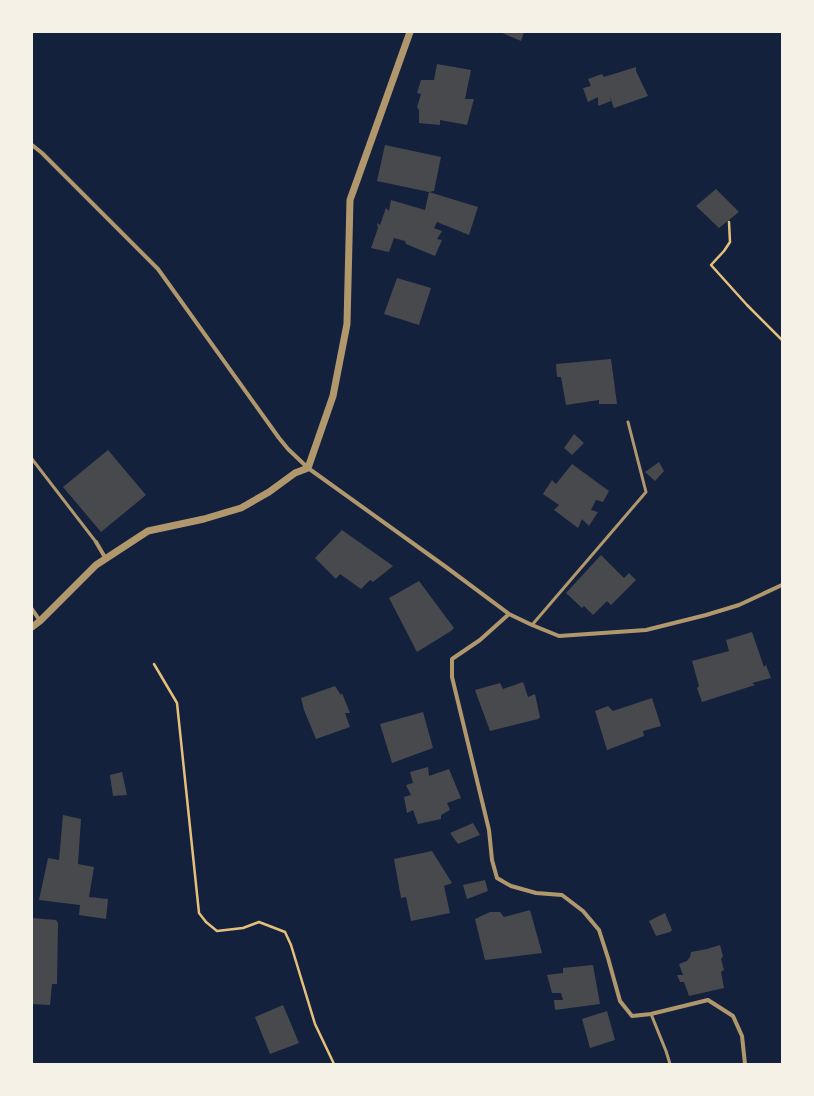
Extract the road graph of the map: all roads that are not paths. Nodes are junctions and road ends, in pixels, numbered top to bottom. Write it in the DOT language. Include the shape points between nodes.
graph roads {
  1 [pos="410,32"];
  2 [pos="32,145"];
  3 [pos="628,422"];
  4 [pos="32,459"];
  5 [pos="308,468"];
  6 [pos="96,542"];
  7 [pos="106,559"];
  8 [pos="782,585"];
  9 [pos="32,609"];
  10 [pos="509,614"];
  11 [pos="40,621"];
  12 [pos="532,625"];
  13 [pos="32,627"];
  14 [pos="651,1014"];
  15 [pos="670,1064"];
  16 [pos="745,1064"];
  1 -- 5 [label="street" via="350,200 347,324 333,396"];
  2 -- 5 [label="street" via="158,269 278,438"];
  3 -- 12 [label="lane" via="646,492"];
  4 -- 6 [label="lane"];
  5 -- 7 [label="street" via="241,508 148,531"];
  5 -- 10 [label="street"];
  6 -- 7 [label="street"];
  7 -- 11 [label="street" via="96,565"];
  8 -- 12 [label="street" via="706,615 646,630 559,636"];
  9 -- 11 [label="street"];
  10 -- 12 [label="street"];
  10 -- 14 [label="street" via="480,640 452,659 452,677 489,830 497,878 512,886 536,893 562,895 583,911 599,930 620,1001 632,1016"];
  11 -- 13 [label="street"];
  14 -- 15 [label="lane"];
  14 -- 16 [label="street" via="708,1000 733,1016 742,1036"];
}
